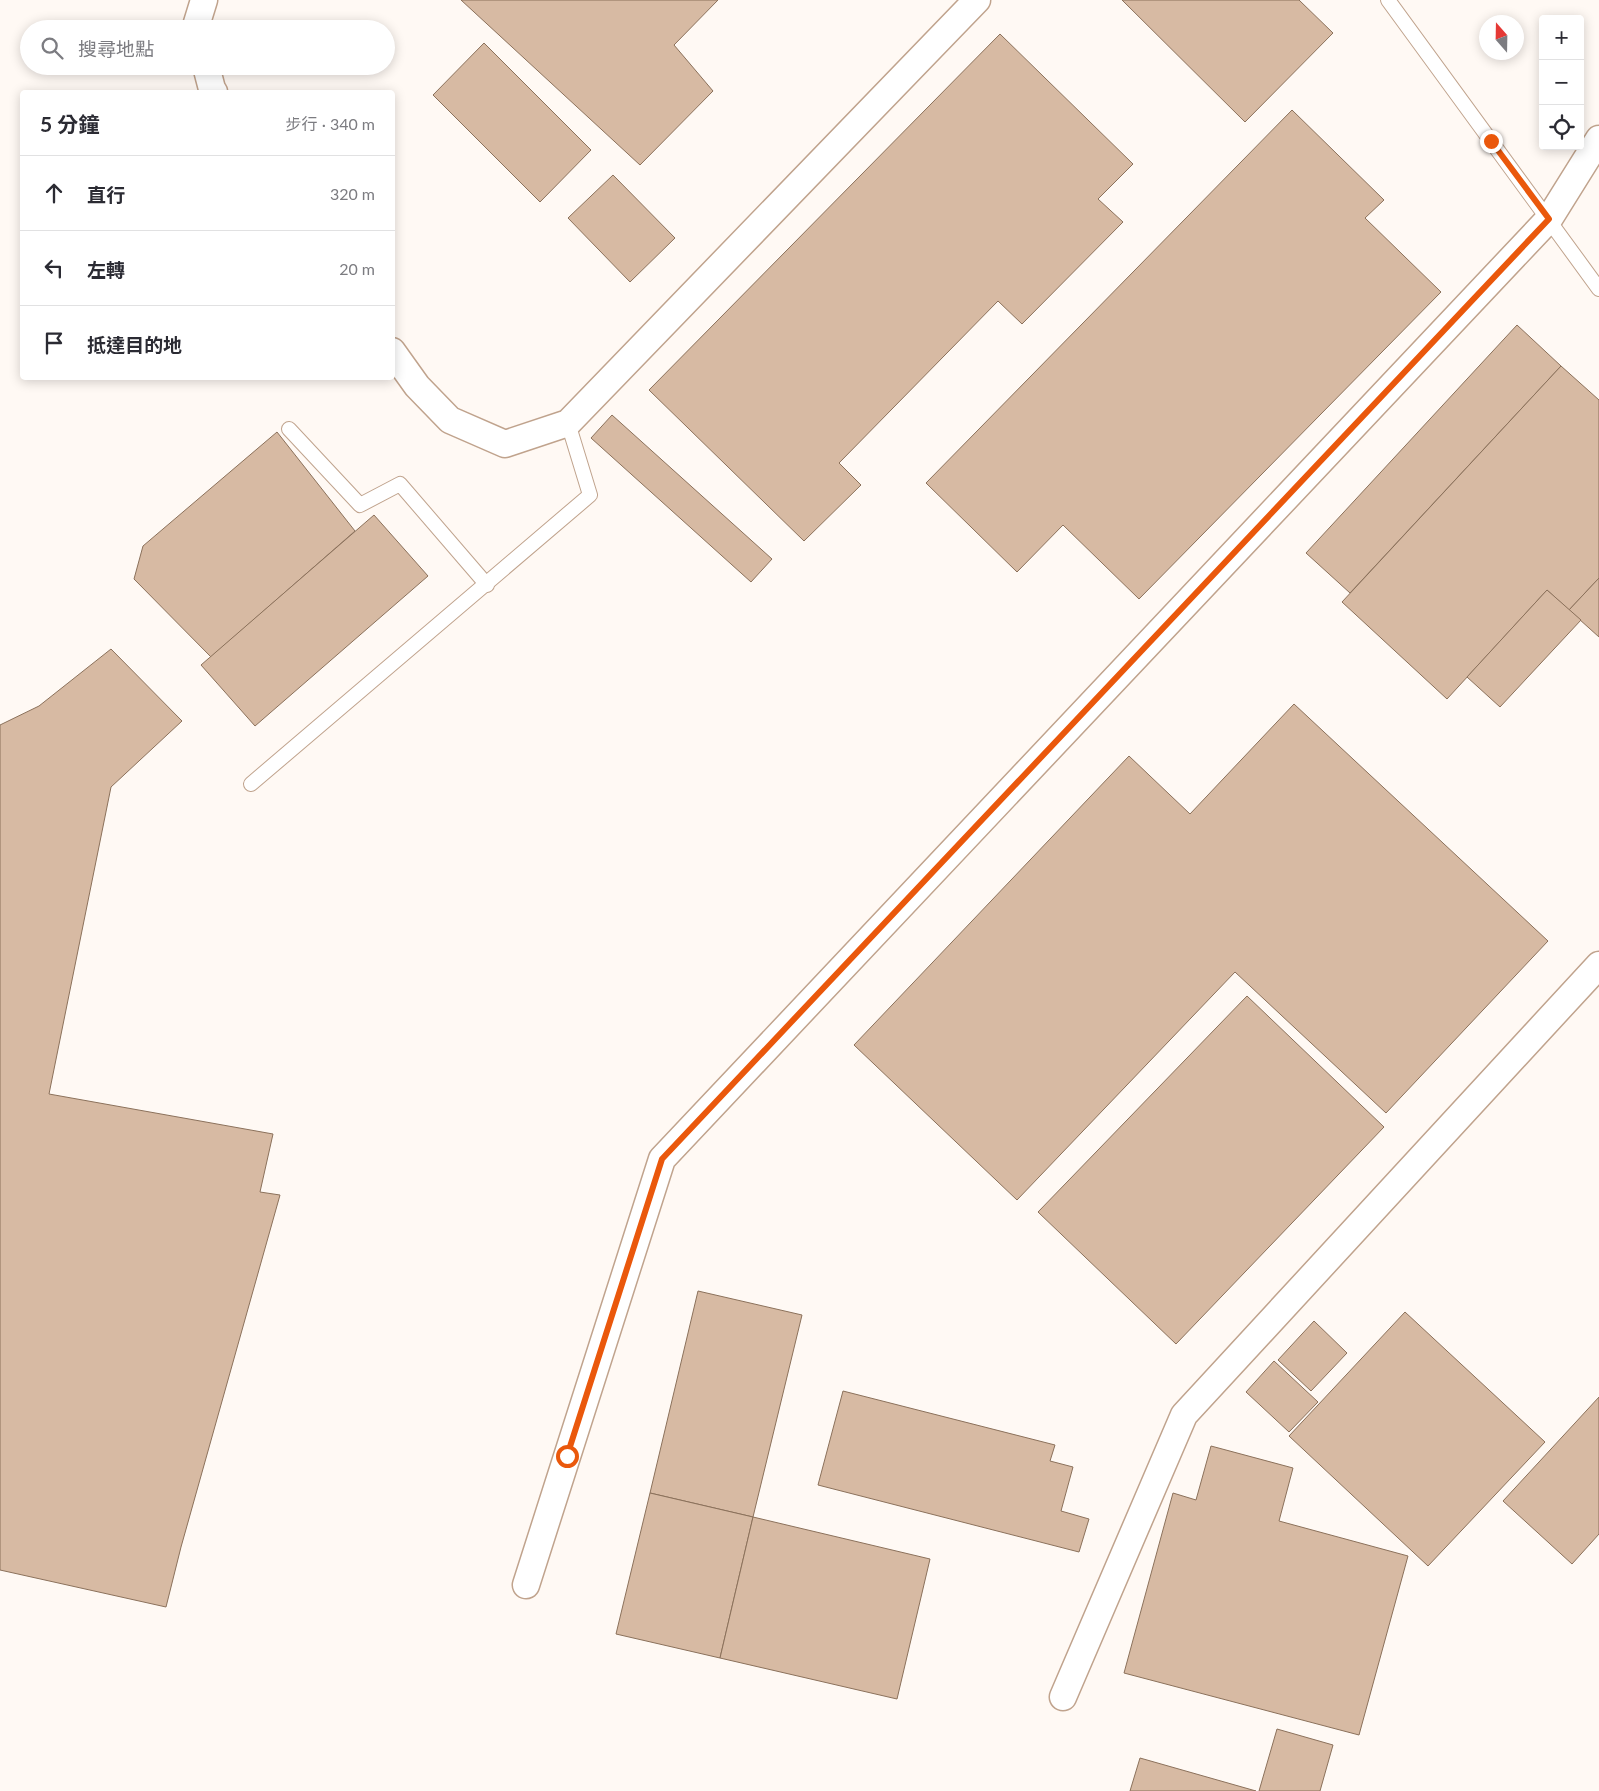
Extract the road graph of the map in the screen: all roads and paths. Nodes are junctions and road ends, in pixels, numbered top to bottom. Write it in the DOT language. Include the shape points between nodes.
graph roads {
  1 [pos="204,0"];
  2 [pos="977,0"];
  3 [pos="1388,0"];
  4 [pos="198,20"];
  5 [pos="208,75"];
  6 [pos="213,90"];
  7 [pos="1599,139"];
  8 [pos="1549,219"];
  9 [pos="1599,289"];
  10 [pos="395,355"];
  11 [pos="568,423"];
  12 [pos="290,430"];
  13 [pos="487,584"];
  14 [pos="251,784"];
  15 [pos="1599,965"];
  16 [pos="526,1585"];
  17 [pos="1063,1697"];
  1 -- 4 [label="street"];
  2 -- 11 [label="street"];
  3 -- 8 [label="lane"];
  5 -- 6 [label="street"];
  7 -- 8 [label="street"];
  8 -- 9 [label="lane"];
  8 -- 16 [label="street" via="662,1159"];
  10 -- 11 [label="street" via="417,386 450,420 505,444"];
  11 -- 13 [label="lane" via="590,495"];
  12 -- 13 [label="lane" via="360,505 400,484"];
  13 -- 14 [label="lane"];
  15 -- 17 [label="street" via="1184,1415"];
}
